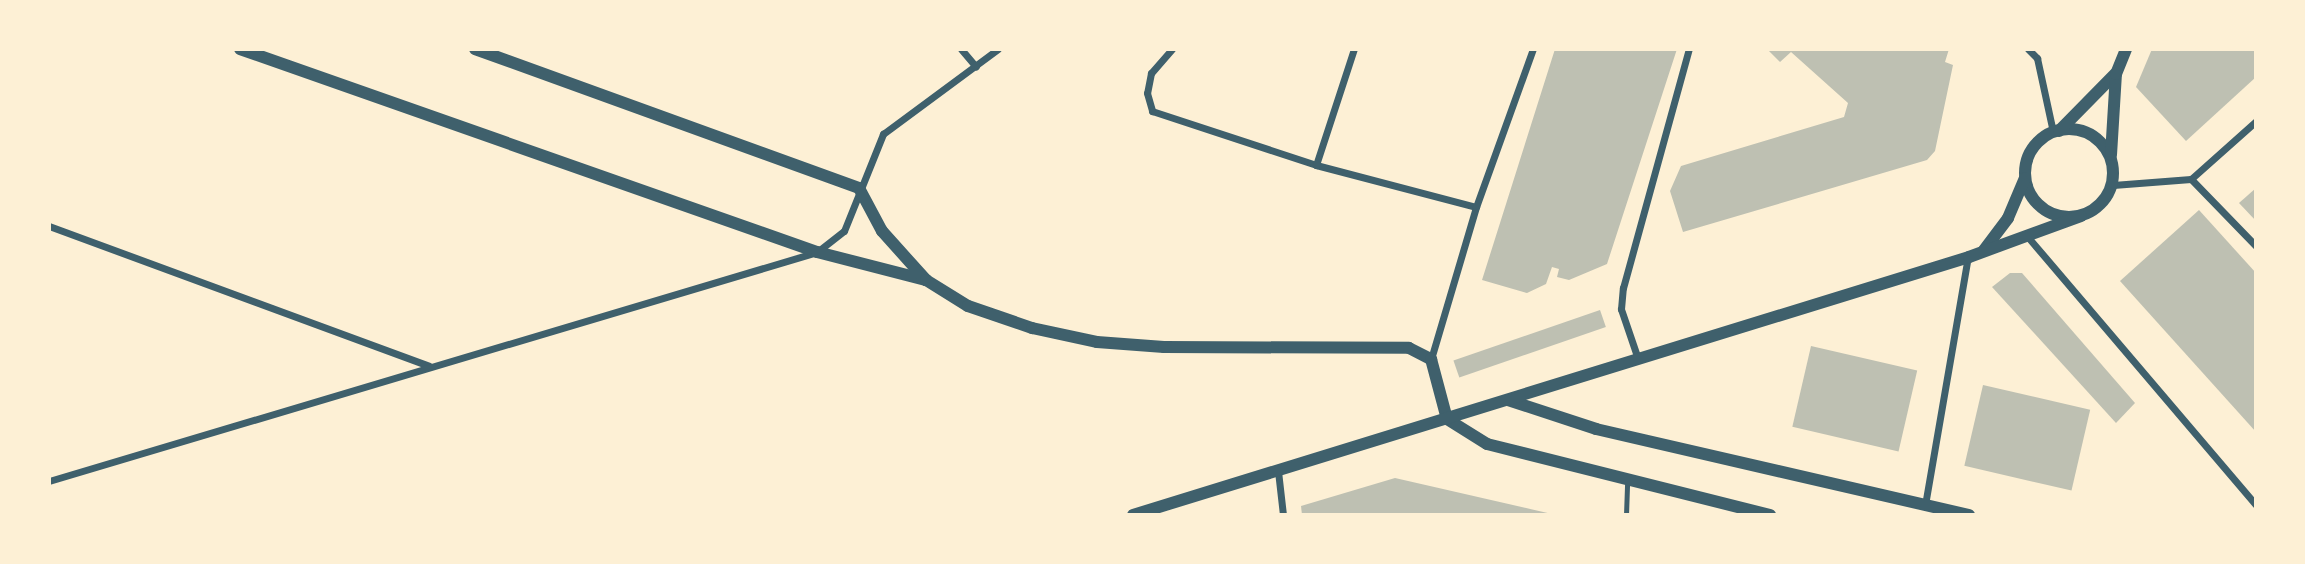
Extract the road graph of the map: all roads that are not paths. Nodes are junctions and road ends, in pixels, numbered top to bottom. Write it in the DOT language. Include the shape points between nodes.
graph roads {
  1 [pos="240,49"];
  2 [pos="475,49"];
  3 [pos="961,49"];
  4 [pos="998,49"];
  5 [pos="1172,49"];
  6 [pos="1354,49"];
  7 [pos="1533,49"];
  8 [pos="1689,49"];
  9 [pos="2028,49"];
  10 [pos="2126,49"];
  11 [pos="976,67"];
  12 [pos="2116,74"];
  13 [pos="2256,121"];
  14 [pos="2056,131"];
  15 [pos="2111,158"];
  16 [pos="1317,165"];
  17 [pos="2025,178"];
  18 [pos="2192,179"];
  19 [pos="2113,185"];
  20 [pos="859,188"];
  21 [pos="1476,207"];
  22 [pos="2081,216"];
  23 [pos="49,226"];
  24 [pos="2027,236"];
  25 [pos="2256,246"];
  26 [pos="817,252"];
  27 [pos="1975,254"];
  28 [pos="926,280"];
  29 [pos="1431,359"];
  30 [pos="1638,359"];
  31 [pos="429,366"];
  32 [pos="1508,400"];
  33 [pos="1447,419"];
  34 [pos="1278,471"];
  35 [pos="49,481"];
  36 [pos="1628,482"];
  37 [pos="1924,505"];
  38 [pos="2256,505"];
  39 [pos="1133,515"];
  40 [pos="1283,515"];
  41 [pos="1626,515"];
  42 [pos="1770,515"];
  43 [pos="1969,515"];
  1 -- 26 [label="street"];
  2 -- 20 [label="street"];
  3 -- 11 [label="street"];
  4 -- 11 [label="street"];
  5 -- 16 [label="street" via="1151,73 1147,93 1152,111"];
  6 -- 16 [label="street"];
  7 -- 21 [label="street"];
  8 -- 30 [label="street" via="1623,288 1621,309"];
  9 -- 14 [label="street" via="2038,58"];
  10 -- 12 [label="street"];
  11 -- 20 [label="street" via="883,134"];
  12 -- 14 [label="street"];
  12 -- 15 [label="street"];
  13 -- 18 [label="street"];
  14 -- 15 [label="street" via="2081,130 2093,136"];
  14 -- 17 [label="street" via="2032,149"];
  15 -- 19 [label="street"];
  16 -- 21 [label="street"];
  17 -- 22 [label="street" via="2029,192 2044,209 2066,218"];
  17 -- 27 [label="street" via="2008,218"];
  18 -- 19 [label="street"];
  18 -- 25 [label="street"];
  19 -- 22 [label="street" via="2101,204"];
  20 -- 26 [label="street" via="844,231 833,244"];
  20 -- 28 [label="street" via="882,231"];
  21 -- 29 [label="street"];
  22 -- 24 [label="street"];
  23 -- 31 [label="street"];
  24 -- 27 [label="street"];
  24 -- 38 [label="street"];
  26 -- 28 [label="street"];
  26 -- 31 [label="street"];
  27 -- 30 [label="street"];
  27 -- 37 [label="street"];
  28 -- 29 [label="street" via="968,306 1032,328 1097,342 1164,347 1409,348"];
  29 -- 33 [label="street"];
  30 -- 32 [label="street"];
  31 -- 35 [label="street"];
  32 -- 33 [label="street"];
  32 -- 37 [label="street" via="1596,429"];
  33 -- 34 [label="street"];
  33 -- 36 [label="street" via="1487,444"];
  34 -- 39 [label="street"];
  34 -- 40 [label="street"];
  36 -- 41 [label="lane"];
  36 -- 42 [label="street"];
  37 -- 43 [label="street"];
}
